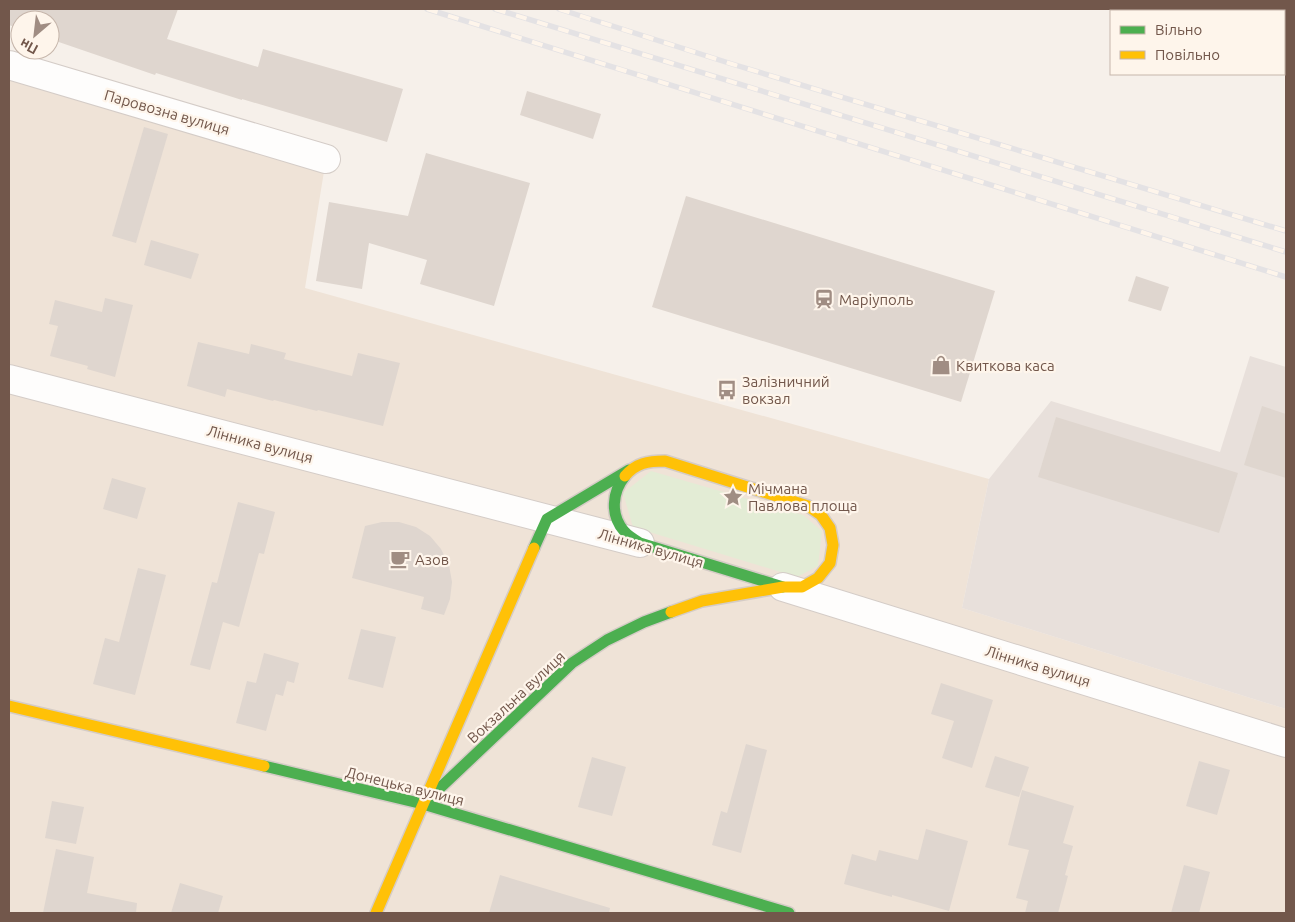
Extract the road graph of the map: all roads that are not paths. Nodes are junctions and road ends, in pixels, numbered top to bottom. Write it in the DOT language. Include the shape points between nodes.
graph roads {
  1 [pos="9,65"];
  2 [pos="326,159"];
  3 [pos="9,379"];
  4 [pos="630,469"];
  5 [pos="547,519"];
  6 [pos="640,543"];
  7 [pos="830,563"];
  8 [pos="783,587"];
  9 [pos="819,598"];
  10 [pos="9,706"];
  11 [pos="1286,743"];
  12 [pos="423,804"];
  13 [pos="376,913"];
  14 [pos="789,913"];
  1 -- 2 [label="street, Паровозна вулиця"];
  3 -- 5 [label="street, Лінника вулиця"];
  4 -- 5 [label="street"];
  4 -- 6 [label="street" via="619,482 613,500 616,518 625,533"];
  4 -- 7 [label="street" via="647,461 665,461 808,506 821,515 830,528 833,545"];
  5 -- 6 [label="street, Лінника вулиця"];
  5 -- 12 [label="street, Вокзальна вулиця"];
  6 -- 8 [label="street, Лінника вулиця"];
  7 -- 8 [label="street, Вокзальна вулиця" via="818,578 802,587"];
  7 -- 9 [label="street"];
  8 -- 9 [label="street, Лінника вулиця"];
  8 -- 12 [label="street, Вокзальна вулиця" via="702,601 644,622 607,640 572,664"];
  9 -- 11 [label="street, Лінника вулиця"];
  10 -- 12 [label="street, Донецька вулиця"];
  12 -- 13 [label="street, Вокзальна вулиця"];
  12 -- 14 [label="street, Донецька вулиця"];
}
